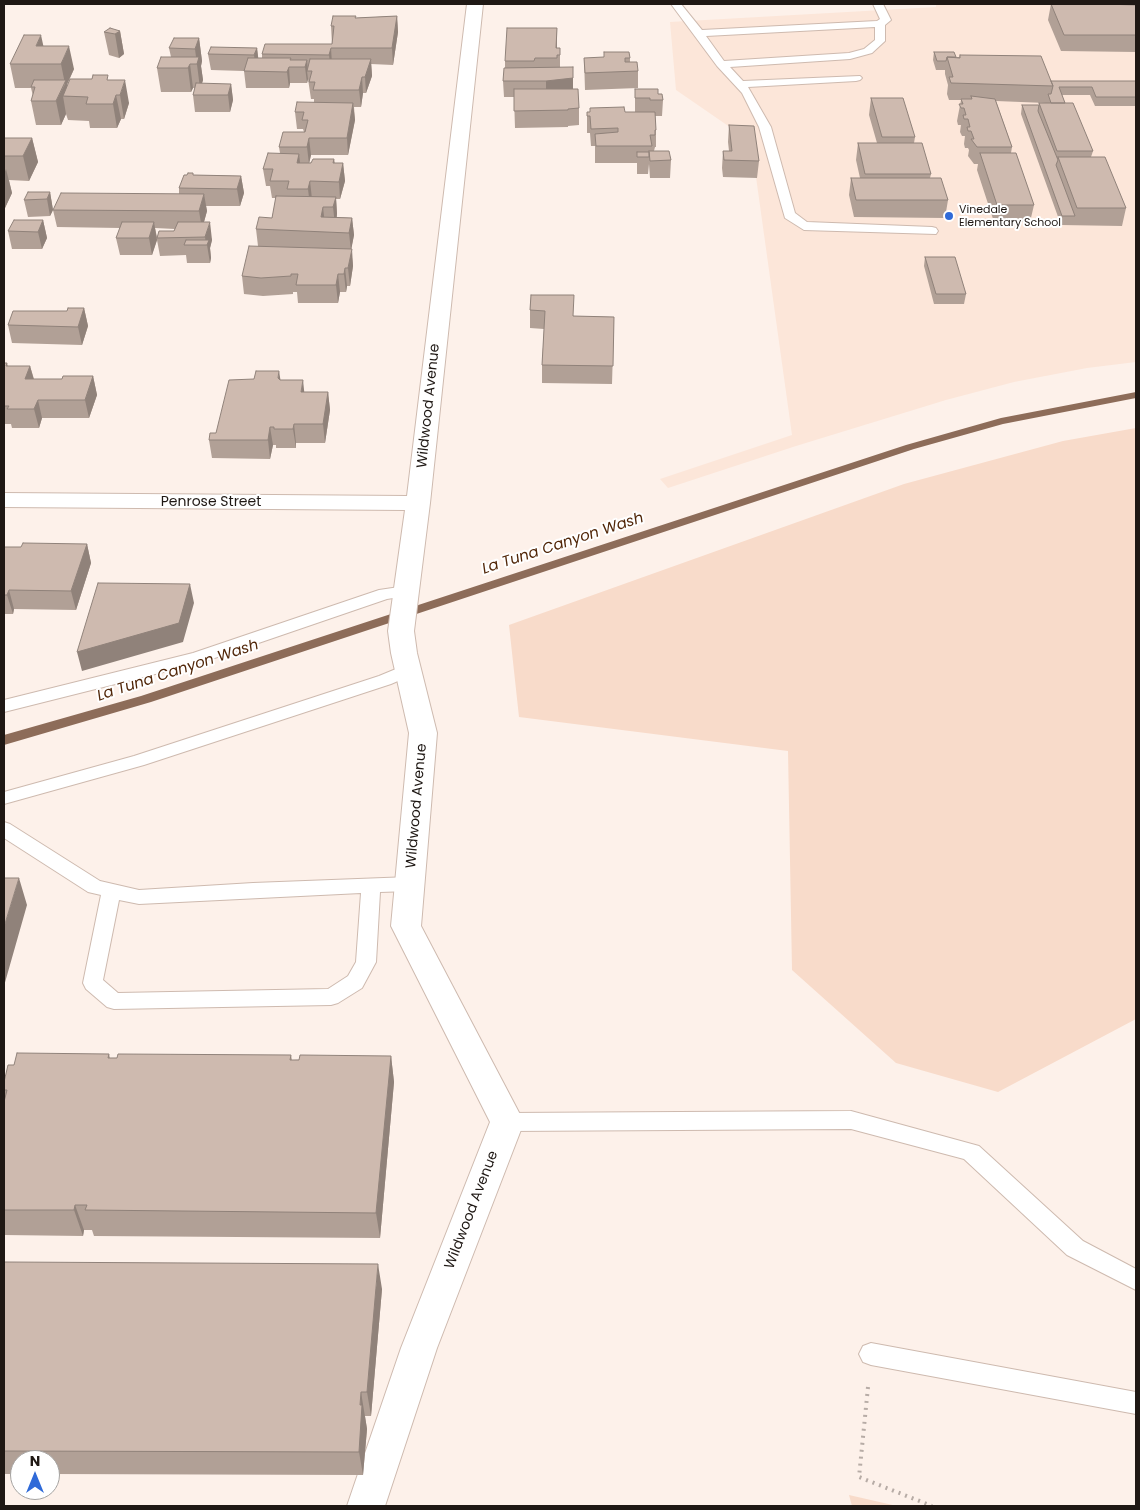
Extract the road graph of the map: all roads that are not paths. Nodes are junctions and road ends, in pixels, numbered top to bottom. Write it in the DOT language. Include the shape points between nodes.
graph roads {
  1 [pos="475,4"];
  2 [pos="676,4"];
  3 [pos="878,4"];
  4 [pos="880,24"];
  5 [pos="698,33"];
  6 [pos="721,64"];
  7 [pos="856,78"];
  8 [pos="742,84"];
  9 [pos="932,231"];
  10 [pos="4,500"];
  11 [pos="418,504"];
  12 [pos="405,595"];
  13 [pos="408,670"];
  14 [pos="4,706"];
  15 [pos="4,798"];
  16 [pos="4,829"];
  17 [pos="410,884"];
  18 [pos="370,885"];
  19 [pos="112,891"];
  20 [pos="506,1122"];
  21 [pos="1136,1280"];
  22 [pos="871,1354"];
  23 [pos="1136,1404"];
  24 [pos="366,1506"];
  1 -- 11 [label="street, Wildwood Avenue"];
  2 -- 5 [label="lane"];
  3 -- 4 [label="lane" via="886,20"];
  4 -- 5 [label="lane"];
  4 -- 6 [label="lane" via="880,41 868,51 850,56"];
  5 -- 6 [label="lane"];
  6 -- 8 [label="lane"];
  7 -- 8 [label="lane"];
  8 -- 9 [label="lane" via="765,127 790,215 804,226"];
  10 -- 11 [label="street, Penrose Street"];
  11 -- 12 [label="street, Wildwood Avenue"];
  12 -- 13 [label="street, Wildwood Avenue" via="401,631"];
  12 -- 14 [label="lane" via="385,594 197,658"];
  13 -- 15 [label="lane" via="138,761"];
  13 -- 17 [label="street, Wildwood Avenue" via="423,733"];
  16 -- 19 [label="lane" via="95,887"];
  17 -- 18 [label="lane"];
  17 -- 20 [label="street, Wildwood Avenue" via="406,926"];
  18 -- 19 [label="lane" via="139,897"];
  18 -- 19 [label="lane" via="366,962 355,982 331,997 114,1001 93,983"];
  20 -- 21 [label="lane" via="851,1120 971,1152 1075,1248"];
  20 -- 24 [label="street, Wildwood Avenue" via="419,1348"];
  22 -- 23 [label="lane"];
}
